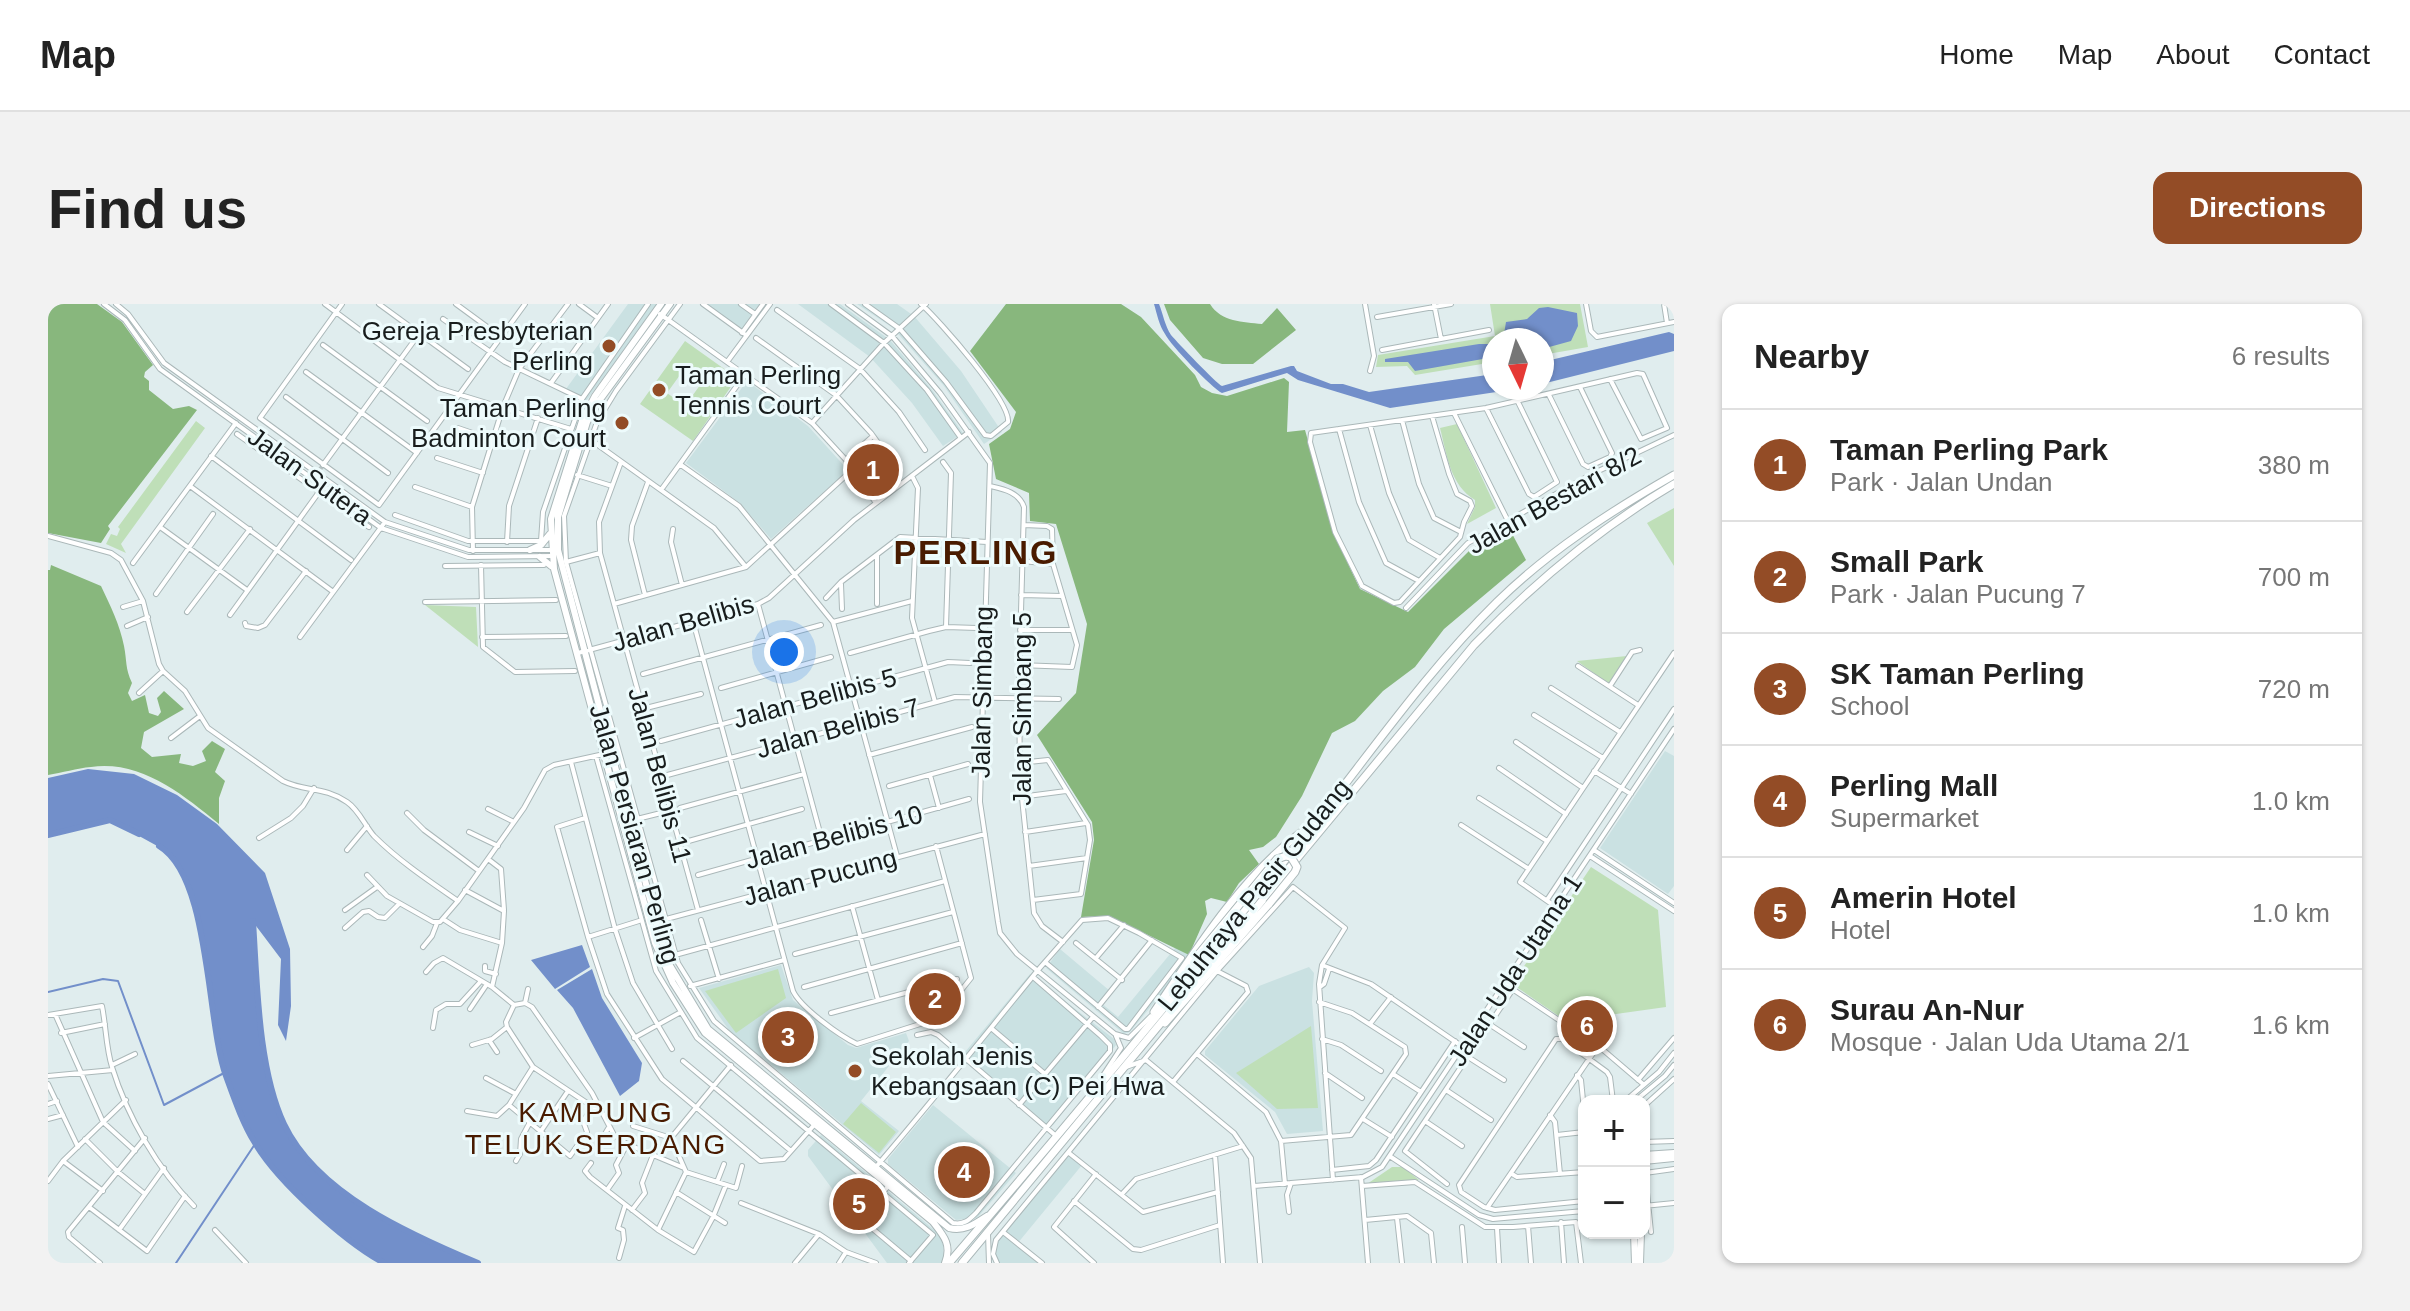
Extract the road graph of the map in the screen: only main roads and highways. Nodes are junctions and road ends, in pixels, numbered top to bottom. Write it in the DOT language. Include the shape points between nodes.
graph roads {
  1 [pos="670,304"];
  2 [pos="662,313"];
  3 [pos="1674,475"];
  4 [pos="1674,484"];
  5 [pos="550,534"];
  6 [pos="530,550"];
  7 [pos="555,553"];
  8 [pos="540,557"];
  9 [pos="554,569"];
  10 [pos="584,651"];
  11 [pos="1309,831"];
  12 [pos="653,923"];
  13 [pos="1193,978"];
  14 [pos="1163,999"];
  15 [pos="1151,1033"];
  16 [pos="1130,1047"];
  17 [pos="1674,1156"];
  18 [pos="1650,1158"];
  19 [pos="876,1167"];
  20 [pos="890,1183"];
  21 [pos="993,1211"];
  22 [pos="1635,1239"];
  23 [pos="1640,1239"];
  24 [pos="947,1263"];
  25 [pos="962,1263"];
  26 [pos="1638,1263"];
  1 -- 2 [label="main road, Jalan Persiaran Perling"];
  2 -- 5 [label="main road, Jalan Persiaran Perling" via="595,396 582,421"];
  2 -- 7 [label="main road, Jalan Persiaran Perling" via="587,422 558,517"];
  3 -- 11 [label="highway, Lebuhraya Pasir Gudang" via="1603,518 1499,600 1419,688"];
  4 -- 13 [label="highway, Lebuhraya Pasir Gudang" via="1610,525 1474,645"];
  5 -- 6 [label="main road"];
  5 -- 7 [label="main road, Jalan Persiaran Perling"];
  7 -- 9 [label="main road, Jalan Persiaran Perling"];
  7 -- 10 [label="main road, Jalan Persiaran Perling"];
  8 -- 9 [label="main road"];
  9 -- 10 [label="main road, Jalan Persiaran Perling"];
  10 -- 12 [label="main road, Jalan Persiaran Perling"];
  10 -- 12 [label="main road, Jalan Persiaran Perling" via="604,754"];
  11 -- 13 [label="highway, Lebuhraya Pasir Gudang"];
  11 -- 14 [label="highway" via="1267,861 1186,961"];
  12 -- 19 [label="main road, Jalan Persiaran Perling" via="669,964 708,1029"];
  12 -- 19 [label="main road, Jalan Persiaran Perling" via="665,969 684,1010 705,1033"];
  13 -- 15 [label="highway, Lebuhraya Pasir Gudang"];
  13 -- 16 [label="highway, Lebuhraya Pasir Gudang"];
  14 -- 15 [label="highway, bridge" via="1277,859 1291,857 1295,872 1162,1027"];
  14 -- 16 [label="highway"];
  15 -- 25 [label="highway, Lebuhraya Pasir Gudang"];
  16 -- 21 [label="highway, Lebuhraya Pasir Gudang"];
  17 -- 18 [label="main road"];
  19 -- 20 [label="main road, Jalan Persiaran Perling"];
  20 -- 21 [label="main road, Jalan Persiaran Perling" via="955,1230 972,1226"];
  20 -- 24 [label="main road, Jalan Persiaran Perling" via="945,1237"];
  21 -- 24 [label="highway, Lebuhraya Pasir Gudang"];
  22 -- 26 [label="main road"];
  23 -- 26 [label="main road"];
}
